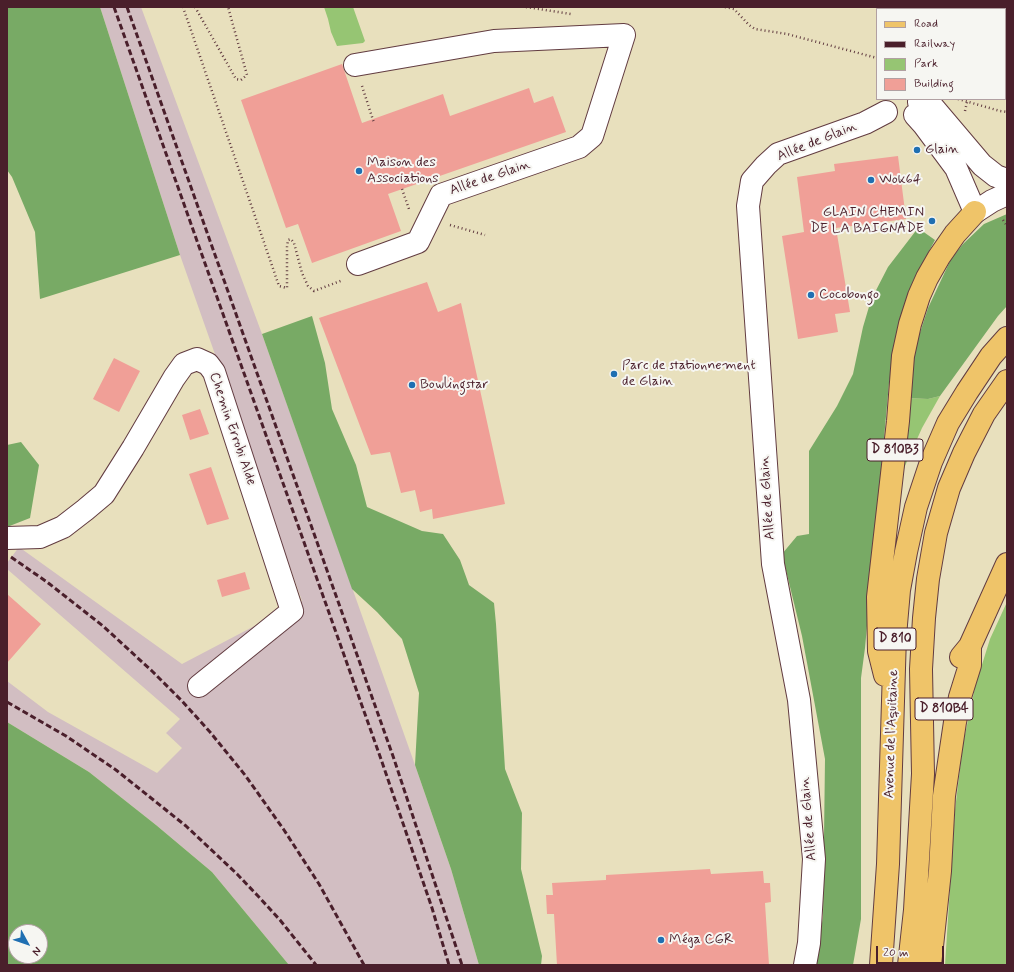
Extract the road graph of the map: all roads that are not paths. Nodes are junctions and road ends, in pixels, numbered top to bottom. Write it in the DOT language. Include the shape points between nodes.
graph roads {
  1 [pos="355,65"];
  2 [pos="885,105"];
  3 [pos="917,105"];
  4 [pos="1007,180"];
  5 [pos="1007,194"];
  6 [pos="975,212"];
  7 [pos="358,264"];
  8 [pos="1007,338"];
  9 [pos="1007,381"];
  10 [pos="7,538"];
  11 [pos="1007,564"];
  12 [pos="970,646"];
  13 [pos="199,686"];
  14 [pos="893,705"];
  15 [pos="923,774"];
  16 [pos="805,965"];
  17 [pos="881,965"];
  18 [pos="909,965"];
  19 [pos="930,965"];
  1 -- 7 [label="street, Allée de Glain" via="494,41 624,35 592,136 580,147 441,195 418,242"];
  2 -- 3 [label="street" via="890,117 896,121 910,119"];
  2 -- 16 [label="street, Allée de Glain" via="865,123 778,154 752,181 748,206 773,564 799,700 814,859 809,943"];
  3 -- 4 [label="street" via="932,106 982,165 996,176"];
  3 -- 6 [label="street" via="924,125 956,168"];
  5 -- 6 [label="street"];
  6 -- 14 [label="main road, D 810B3" via="943,251 927,278 910,324 903,356 878,597 879,651"];
  8 -- 14 [label="main road, Avenue de l'Aquitaine / D 810" via="987,362 948,423 916,507 899,590"];
  9 -- 15 [label="main road, Avenue de l'Aquitaine / D 810" via="984,414 964,454 949,488 936,533 923,626"];
  10 -- 13 [label="street, Chemin Errobi Alde" via="40,537 63,527 86,510 104,494 184,364 198,359 208,364 214,372 292,611"];
  11 -- 12 [label="main road, D 810B4"];
  12 -- 15 [label="main road, D 810B4" via="958,661 941,719 936,755"];
  12 -- 19 [label="main road" via="970,665 954,722 944,796 940,871"];
  14 -- 17 [label="main road, Avenue de l'Aquitaine / D 810" via="888,864"];
  15 -- 18 [label="main road, Avenue de l'Aquitaine / D 810"];
}
